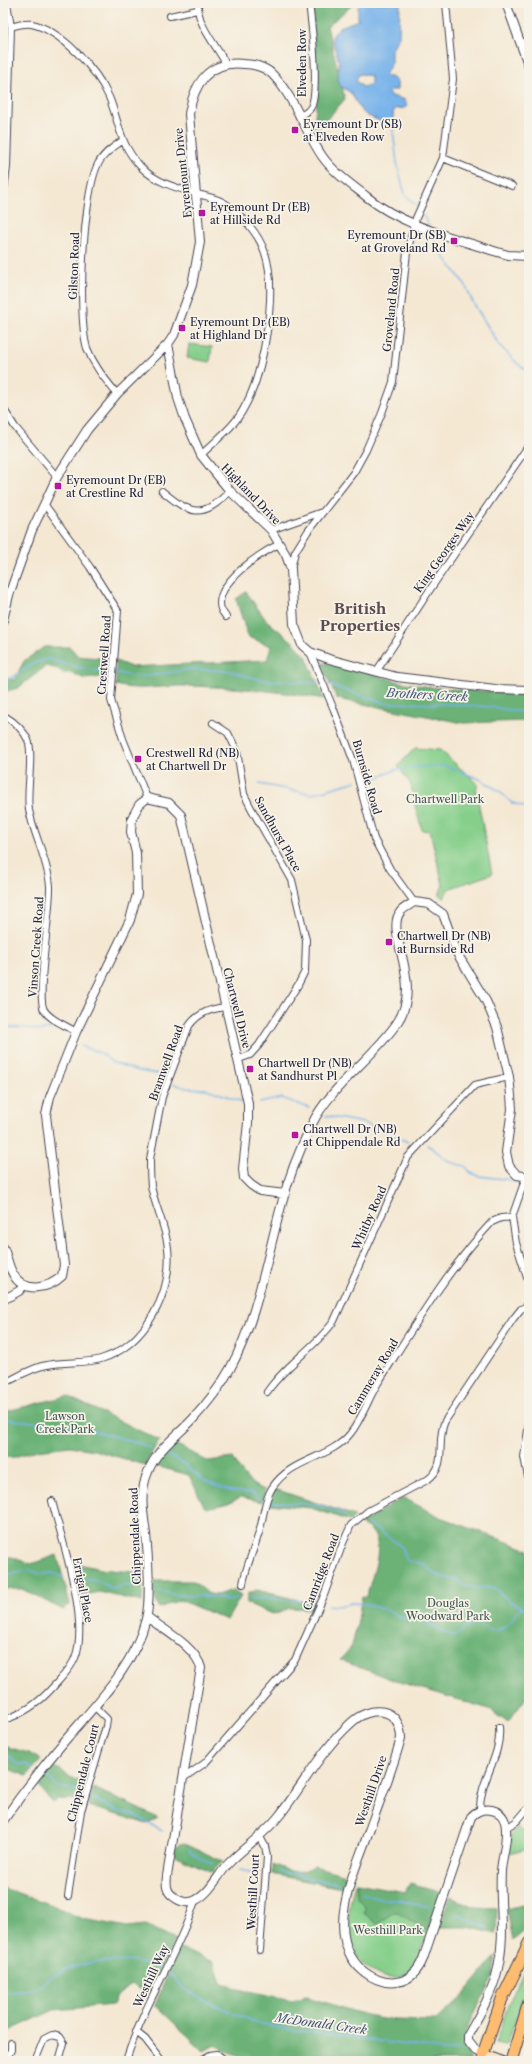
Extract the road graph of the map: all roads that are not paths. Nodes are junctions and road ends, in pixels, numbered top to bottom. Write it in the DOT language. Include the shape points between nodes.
graph roads {
  1 [pos="7,3"];
  2 [pos="310,3"];
  3 [pos="446,3"];
  4 [pos="506,3"];
  5 [pos="198,6"];
  6 [pos="170,16"];
  7 [pos="11,27"];
  8 [pos="226,64"];
  9 [pos="529,67"];
  10 [pos="299,117"];
  11 [pos="122,141"];
  12 [pos="443,158"];
  13 [pos="512,186"];
  14 [pos="196,194"];
  15 [pos="3,197"];
  16 [pos="414,224"];
  17 [pos="529,256"];
  18 [pos="168,344"];
  19 [pos="117,394"];
  20 [pos="3,408"];
  21 [pos="529,445"];
  22 [pos="201,454"];
  23 [pos="57,477"];
  24 [pos="162,491"];
  25 [pos="230,491"];
  26 [pos="45,505"];
  27 [pos="323,511"];
  28 [pos="271,530"];
  29 [pos="280,544"];
  30 [pos="291,569"];
  31 [pos="226,617"];
  32 [pos="3,620"];
  33 [pos="310,652"];
  34 [pos="376,672"];
  35 [pos="529,690"];
  36 [pos="3,715"];
  37 [pos="213,723"];
  38 [pos="147,798"];
  39 [pos="414,902"];
  40 [pos="225,1007"];
  41 [pos="76,1032"];
  42 [pos="239,1059"];
  43 [pos="509,1077"];
  44 [pos="528,1177"];
  45 [pos="285,1194"];
  46 [pos="512,1217"];
  47 [pos="3,1247"];
  48 [pos="529,1284"];
  49 [pos="24,1285"];
  50 [pos="3,1300"];
  51 [pos="529,1305"];
  52 [pos="11,1380"];
  53 [pos="267,1392"];
  54 [pos="529,1423"];
  55 [pos="529,1482"];
  56 [pos="52,1500"];
  57 [pos="244,1584"];
  58 [pos="147,1617"];
  59 [pos="94,1707"];
  60 [pos="3,1720"];
  61 [pos="499,1727"];
  62 [pos="182,1779"];
  63 [pos="529,1807"];
  64 [pos="480,1810"];
  65 [pos="3,1821"];
  66 [pos="506,1828"];
  67 [pos="260,1836"];
  68 [pos="68,1896"];
  69 [pos="195,1901"];
  70 [pos="529,1943"];
  71 [pos="260,1950"];
  72 [pos="529,2002"];
  73 [pos="136,2032"];
  74 [pos="11,2043"];
  75 [pos="482,2058"];
  76 [pos="5,2061"];
  77 [pos="35,2061"];
  78 [pos="60,2061"];
  79 [pos="126,2061"];
  80 [pos="162,2061"];
  81 [pos="200,2061"];
  82 [pos="226,2061"];
  83 [pos="501,2061"];
  84 [pos="511,2061"];
  1 -- 7 [label="street"];
  2 -- 10 [label="street, Elveden Row" via="312,105"];
  3 -- 12 [label="street, Groveland Road" via="453,79"];
  4 -- 9 [label="street"];
  5 -- 6 [label="street"];
  5 -- 8 [label="street" via="206,31"];
  7 -- 11 [label="street" via="31,24 63,41 77,53 96,75 108,96"];
  7 -- 15 [label="street" via="7,167"];
  8 -- 10 [label="street, Eyremount Drive" via="248,64 271,72 282,85"];
  8 -- 14 [label="street, Eyremount Drive" via="210,71 200,81 192,98 189,133"];
  10 -- 16 [label="street, Eyremount Drive" via="323,158 334,169 368,198 390,213"];
  11 -- 14 [label="street" via="128,152 149,174 160,181"];
  11 -- 19 [label="street, Gilston Road" via="106,153 98,163 93,177 86,223 82,281 87,347 97,370"];
  12 -- 13 [label="street"];
  12 -- 16 [label="street, Groveland Road"];
  14 -- 18 [label="street, Eyremount Drive" via="200,236 197,264 184,311"];
  14 -- 22 [label="street" via="226,204 236,213 258,236 270,271 264,344 252,392 244,410"];
  16 -- 17 [label="street, Eyremount Drive" via="508,255"];
  16 -- 27 [label="street, Groveland Road" via="407,252 393,382 366,450 354,472"];
  18 -- 19 [label="street, Eyremount Drive"];
  18 -- 22 [label="street, Highland Drive" via="178,398"];
  19 -- 23 [label="street, Eyremount Drive" via="87,430"];
  20 -- 23 [label="street" via="15,427"];
  21 -- 34 [label="street, King Georges Way"];
  22 -- 25 [label="street, Highland Drive"];
  23 -- 26 [label="street, Eyremount Drive"];
  24 -- 25 [label="street" via="183,508 194,511 207,509"];
  25 -- 28 [label="street, Highland Drive"];
  26 -- 32 [label="street, Eyremount Drive" via="32,530"];
  26 -- 38 [label="street, Crestwell Road" via="118,611 111,700 123,739"];
  27 -- 28 [label="street"];
  27 -- 30 [label="street, Groveland Road" via="295,552"];
  28 -- 29 [label="street, Highland Drive"];
  29 -- 30 [label="street, Highland Drive"];
  29 -- 31 [label="street" via="250,562 232,580 222,595 221,609"];
  30 -- 33 [label="street, Highland Drive" via="294,624 302,645"];
  33 -- 34 [label="street"];
  33 -- 39 [label="street, Burnside Road" via="353,760 374,839 390,869"];
  34 -- 35 [label="street" via="410,680"];
  36 -- 41 [label="street, Vinson Creek Road" via="18,726 29,741 29,810 50,886 41,993 44,1009 52,1018"];
  37 -- 42 [label="street, Sandhurst Place" via="228,733 237,750 244,794 292,880 306,940 305,971 298,985 259,1045 250,1055"];
  38 -- 40 [label="street, Chartwell Drive" via="169,803 181,815"];
  38 -- 41 [label="street" via="139,805 132,818 137,894 130,920"];
  39 -- 43 [label="street" via="429,904 443,914 458,954 486,1001 497,1027"];
  39 -- 45 [label="street" via="401,911 396,927 408,985 404,1010 388,1035 324,1105 314,1120"];
  40 -- 42 [label="street, Chartwell Drive"];
  40 -- 52 [label="street, Bramwell Road" via="202,1012 194,1018 162,1097 150,1163 151,1186 168,1246 169,1260 163,1293 152,1316 132,1343 115,1354 100,1360 48,1364"];
  41 -- 49 [label="street" via="50,1097 46,1115 64,1265 62,1276 45,1287"];
  42 -- 45 [label="street, Chartwell Drive" via="248,1103 244,1178 260,1191"];
  43 -- 44 [label="street" via="512,1109 506,1152 509,1166 517,1175"];
  43 -- 53 [label="street, Whitby Road" via="475,1085 408,1157 334,1321 326,1333 274,1381"];
  44 -- 46 [label="street"];
  45 -- 58 [label="street, Chippendale Road" via="252,1321 241,1348 213,1394 162,1448 146,1476 142,1489 147,1547"];
  46 -- 48 [label="street" via="516,1244"];
  46 -- 57 [label="street, Cammeray Road" via="492,1222 452,1270 378,1383 349,1435 335,1446 295,1466 275,1483 267,1497"];
  47 -- 49 [label="street" via="12,1272 17,1281"];
  49 -- 50 [label="street"];
  51 -- 62 [label="street, Camridge Road" via="513,1318 445,1422 441,1431 441,1461 435,1473 427,1480 368,1511 351,1525 323,1598 295,1660 205,1763"];
  54 -- 55 [label="street" via="524,1457"];
  56 -- 60 [label="street, Errigal Place" via="75,1595 80,1640 70,1668 42,1699 20,1714"];
  58 -- 59 [label="street, Chippendale Road" via="126,1664"];
  58 -- 62 [label="street" via="188,1647 201,1668 200,1686"];
  59 -- 65 [label="street, Chippendale Road" via="24,1790"];
  59 -- 68 [label="street, Chippendale Court" via="107,1719 81,1811"];
  61 -- 64 [label="street" via="500,1736 480,1798"];
  62 -- 69 [label="street" via="167,1887 174,1898 182,1902"];
  63 -- 66 [label="street" via="517,1821"];
  64 -- 66 [label="street" via="497,1812 505,1820"];
  64 -- 67 [label="street, Westhill Drive" via="473,1814 469,1821 420,1966 411,1976 396,1982 378,1980 360,1968 348,1950 344,1928 351,1882 401,1738 398,1724 393,1717 382,1711 370,1711 352,1722 330,1746 279,1816"];
  66 -- 75 [label="street" via="501,1882 502,1941 498,1970 489,1995 468,2035 468,2041"];
  67 -- 69 [label="street, Westhill Drive" via="229,1863"];
  67 -- 71 [label="street, Westhill Court" via="267,1857"];
  69 -- 73 [label="street, Westhill Way" via="186,1927"];
  70 -- 75 [label="highway" via="502,1999"];
  72 -- 84 [label="highway"];
  73 -- 79 [label="street, Westhill Way"];
  73 -- 80 [label="street" via="145,2038"];
  74 -- 76 [label="street" via="11,2050"];
  75 -- 83 [label="main road"];
  77 -- 78 [label="street" via="44,2039 52,2035 60,2037 64,2044"];
  81 -- 82 [label="street" via="216,2054"];
}
